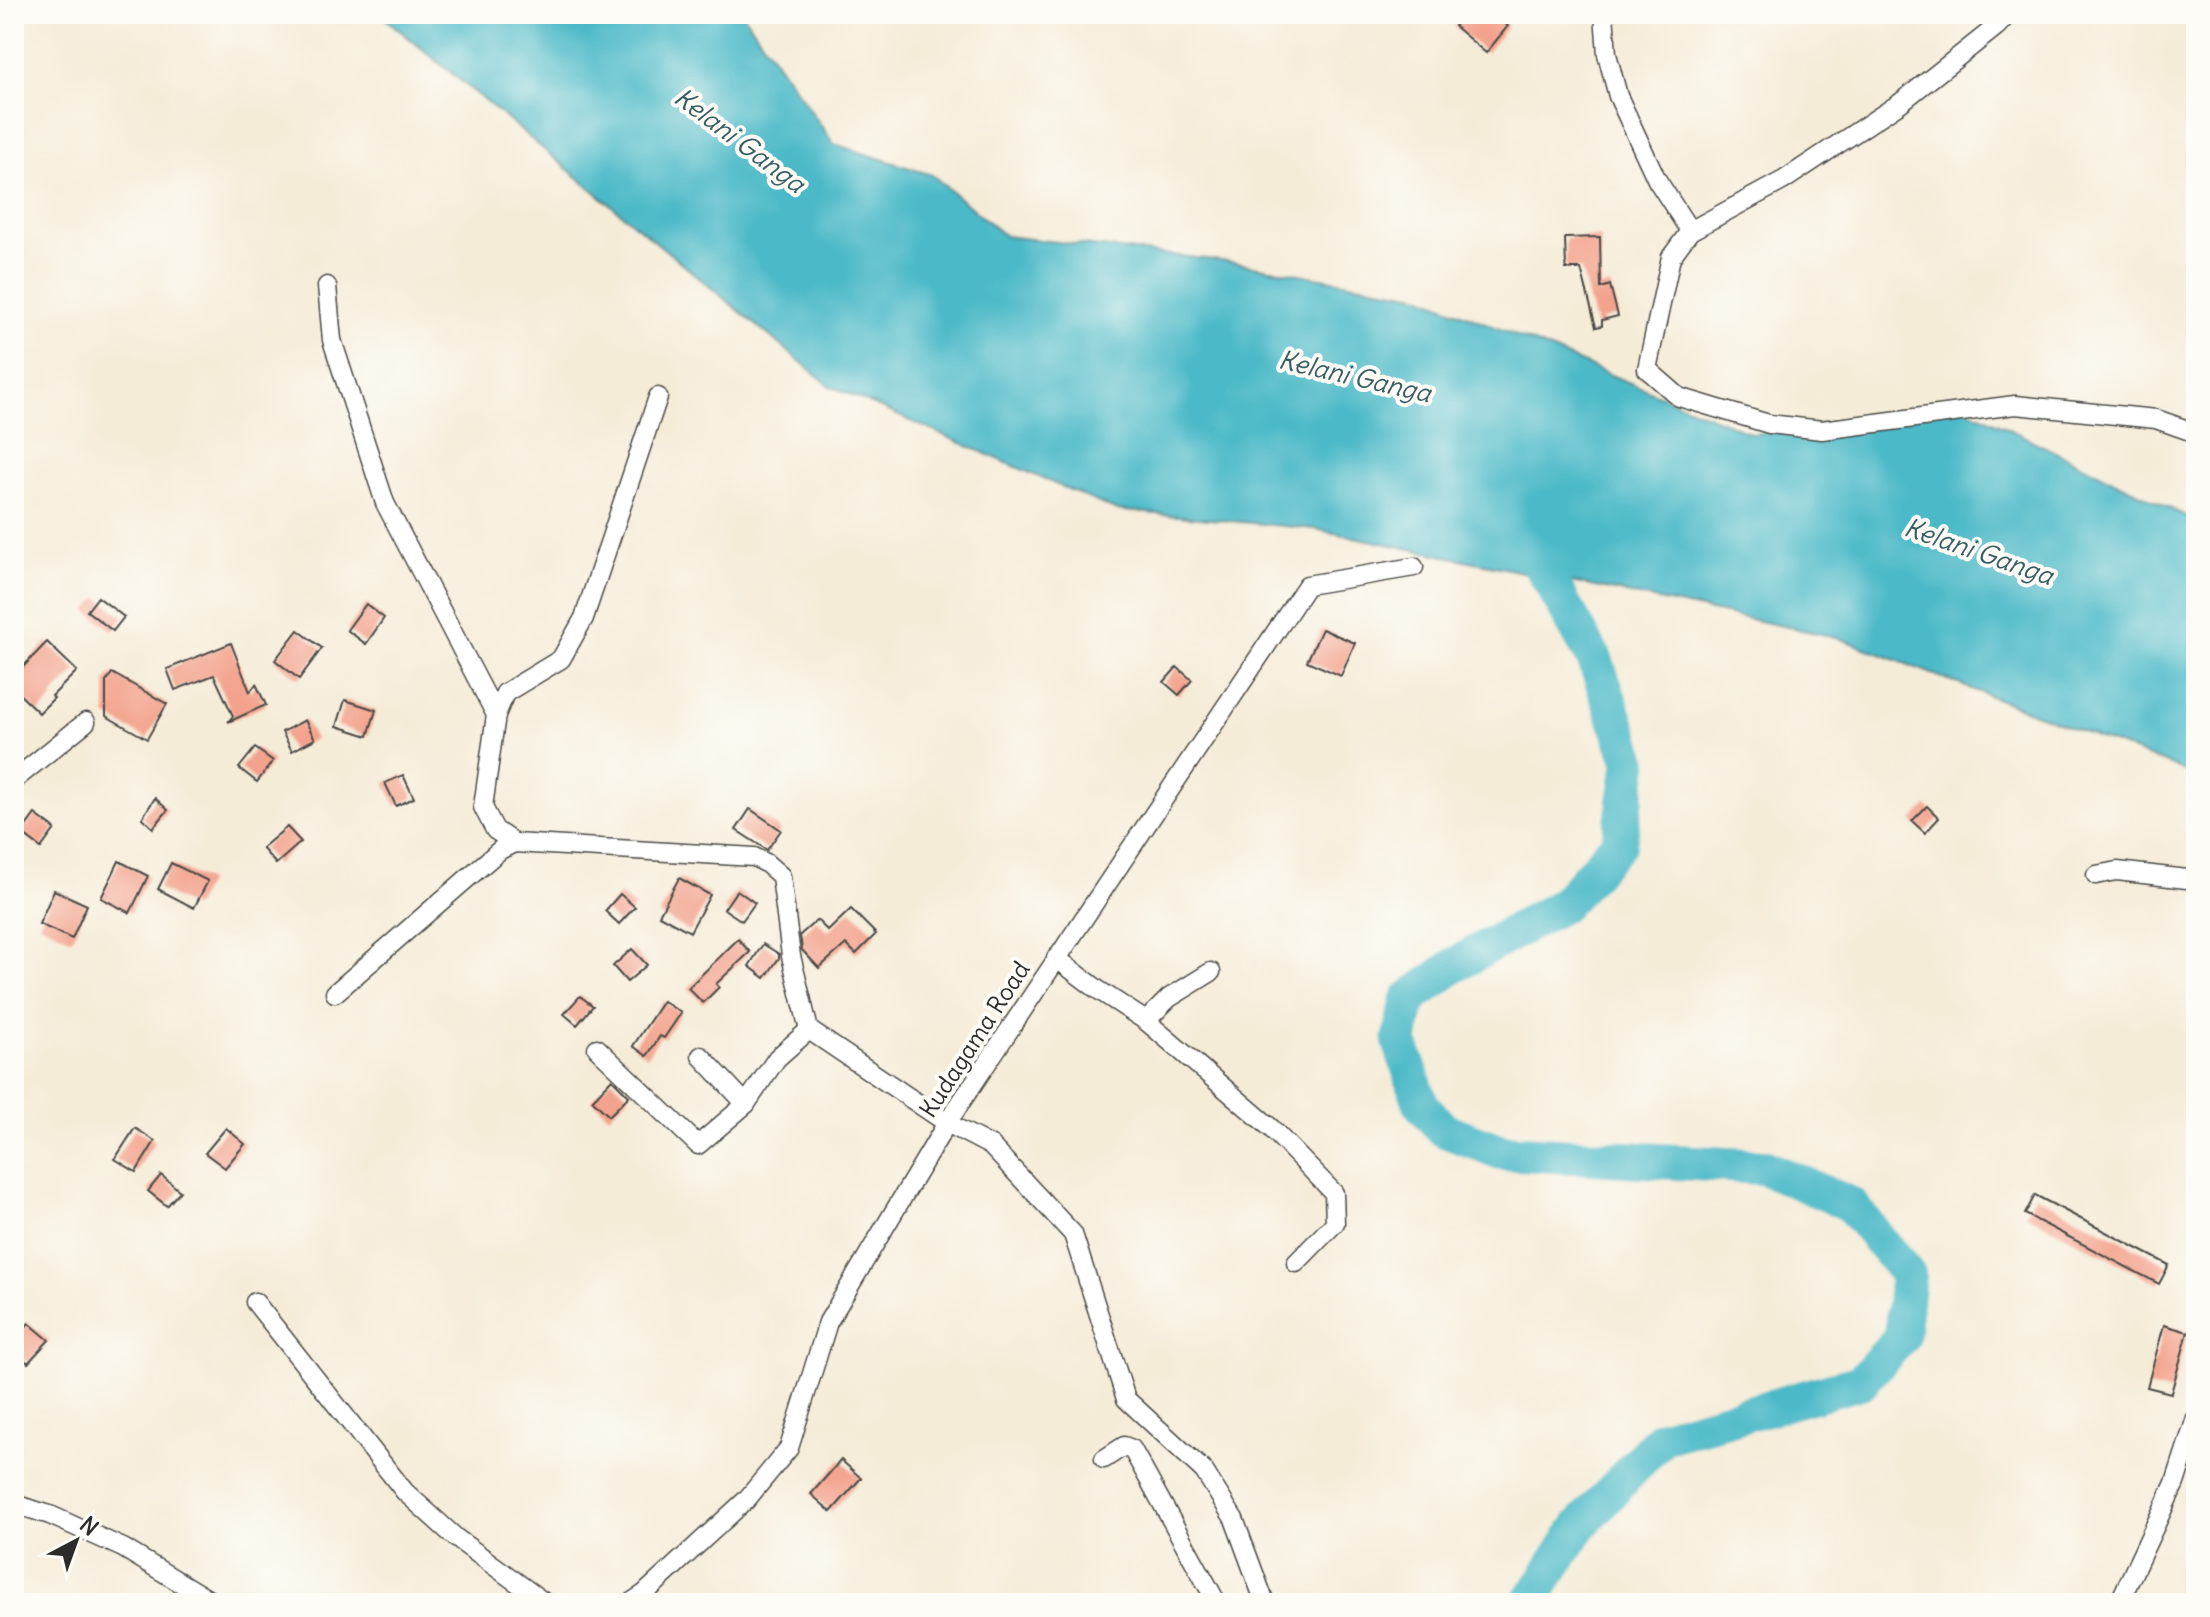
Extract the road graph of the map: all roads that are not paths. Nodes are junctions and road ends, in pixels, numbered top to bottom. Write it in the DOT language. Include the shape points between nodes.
graph roads {
  1 [pos="1604,14"];
  2 [pos="2008,14"];
  3 [pos="1690,231"];
  4 [pos="327,286"];
  5 [pos="658,397"];
  6 [pos="2196,433"];
  7 [pos="1414,567"];
  8 [pos="496,715"];
  9 [pos="86,722"];
  10 [pos="14,780"];
  11 [pos="514,843"];
  12 [pos="2096,875"];
  13 [pos="2196,880"];
  14 [pos="1056,958"];
  15 [pos="1211,972"];
  16 [pos="335,993"];
  17 [pos="1146,1021"];
  18 [pos="809,1030"];
  19 [pos="597,1048"];
  20 [pos="701,1056"];
  21 [pos="746,1104"];
  22 [pos="947,1123"];
  23 [pos="1296,1263"];
  24 [pos="255,1302"];
  25 [pos="2196,1418"];
  26 [pos="1104,1459"];
  27 [pos="14,1504"];
  28 [pos="214,1603"];
  29 [pos="545,1603"];
  30 [pos="630,1603"];
  31 [pos="1217,1603"];
  32 [pos="1265,1603"];
  33 [pos="2119,1603"];
  1 -- 3 [label="street" via="1618,96 1657,180"];
  2 -- 3 [label="street" via="1900,103 1784,180"];
  3 -- 6 [label="street" via="1671,257 1647,369 1679,397 1769,424 1822,430 2015,405 2156,419"];
  4 -- 8 [label="street" via="332,340 385,503"];
  5 -- 8 [label="street" via="584,618 561,659 505,693"];
  7 -- 14 [label="street, Kudagama Road" via="1307,585"];
  8 -- 11 [label="street" via="483,807 495,830"];
  9 -- 10 [label="street"];
  11 -- 16 [label="street"];
  11 -- 18 [label="street" via="754,857 766,863 781,876 791,956"];
  12 -- 13 [label="street" via="2117,871"];
  14 -- 17 [label="street"];
  14 -- 22 [label="street, Kudagama Road"];
  15 -- 17 [label="street" via="1169,998"];
  17 -- 23 [label="street" via="1271,1128 1334,1193 1335,1223"];
  18 -- 21 [label="street" via="777,1058"];
  18 -- 22 [label="street"];
  19 -- 21 [label="street" via="698,1145"];
  20 -- 21 [label="street"];
  22 -- 30 [label="street, Kudagama Road" via="828,1322 789,1448 747,1499"];
  22 -- 32 [label="street" via="991,1146 1073,1234 1126,1399 1204,1471 1234,1519"];
  24 -- 29 [label="street" via="405,1492 456,1538"];
  25 -- 33 [label="street" via="2175,1483"];
  26 -- 31 [label="street" via="1124,1446 1132,1449"];
  27 -- 28 [label="street" via="123,1548"];
}
